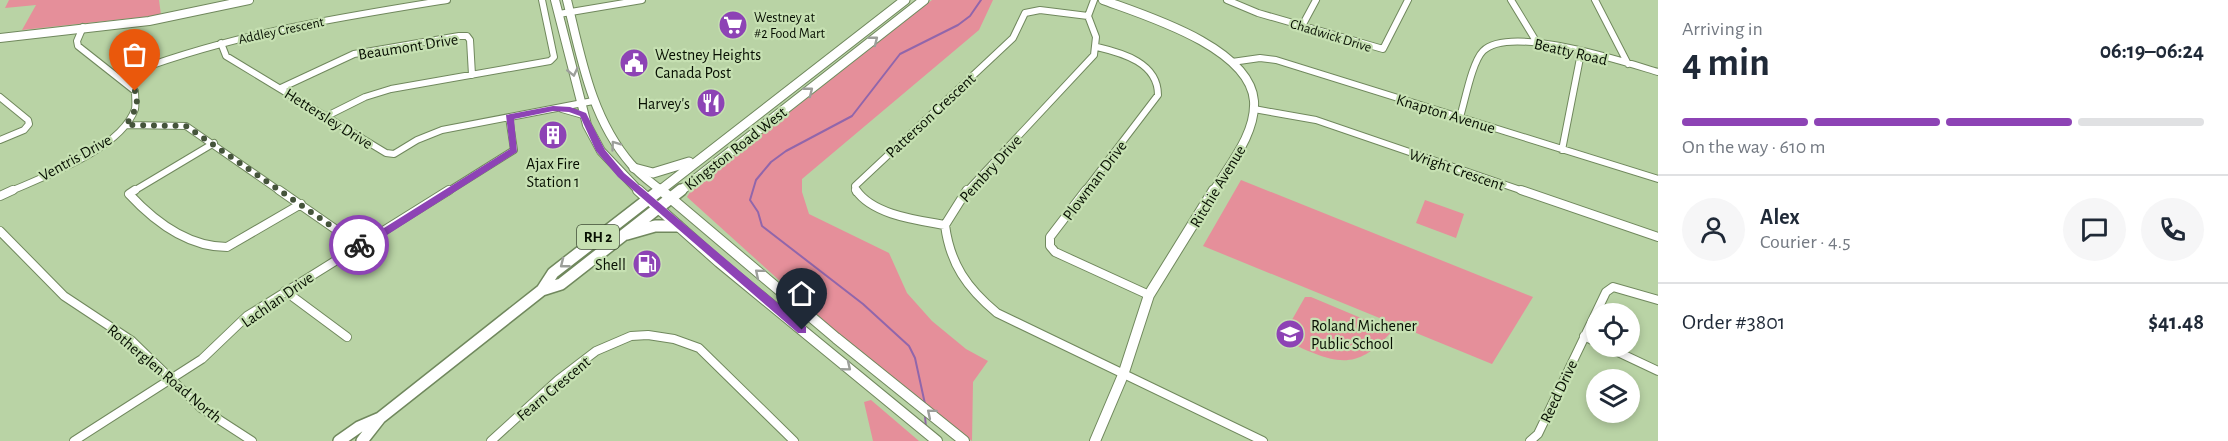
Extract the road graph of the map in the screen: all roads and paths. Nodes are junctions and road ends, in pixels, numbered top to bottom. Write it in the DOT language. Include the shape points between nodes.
graph roads {
  1 [pos="249,0"];
  2 [pos="446,0"];
  3 [pos="542,0"];
  4 [pos="555,0"];
  5 [pos="567,0"];
  6 [pos="642,0"];
  7 [pos="905,0"];
  8 [pos="924,0"];
  9 [pos="1094,0"];
  10 [pos="1102,0"];
  11 [pos="1227,0"];
  12 [pos="1316,0"];
  13 [pos="1408,0"];
  14 [pos="1511,0"];
  15 [pos="1595,0"];
  16 [pos="233,2"];
  17 [pos="621,2"];
  18 [pos="570,12"];
  19 [pos="559,14"];
  20 [pos="1089,16"];
  21 [pos="1302,26"];
  22 [pos="83,27"];
  23 [pos="0,38"];
  24 [pos="577,39"];
  25 [pos="1536,41"];
  26 [pos="566,42"];
  27 [pos="221,43"];
  28 [pos="1097,46"];
  29 [pos="1581,53"];
  30 [pos="1232,62"];
  31 [pos="1629,64"];
  32 [pos="1658,72"];
  33 [pos="472,75"];
  34 [pos="120,77"];
  35 [pos="281,88"];
  36 [pos="0,97"];
  37 [pos="592,101"];
  38 [pos="580,102"];
  39 [pos="553,109"];
  40 [pos="1254,109"];
  41 [pos="583,115"];
  42 [pos="327,116"];
  43 [pos="509,117"];
  44 [pos="1460,117"];
  45 [pos="126,125"];
  46 [pos="0,140"];
  47 [pos="214,143"];
  48 [pos="1562,150"];
  49 [pos="703,156"];
  50 [pos="634,168"];
  51 [pos="1658,179"];
  52 [pos="660,190"];
  53 [pos="0,196"];
  54 [pos="670,198"];
  55 [pos="648,200"];
  56 [pos="301,204"];
  57 [pos="657,208"];
  58 [pos="945,225"];
  59 [pos="677,226"];
  60 [pos="0,231"];
  61 [pos="621,236"];
  62 [pos="1658,237"];
  63 [pos="361,247"];
  64 [pos="542,290"];
  65 [pos="285,291"];
  66 [pos="1149,295"];
  67 [pos="1658,300"];
  68 [pos="1584,336"];
  69 [pos="347,337"];
  70 [pos="1628,357"];
  71 [pos="1658,371"];
  72 [pos="1123,375"];
  73 [pos="171,379"];
  74 [pos="380,418"];
  75 [pos="74,441"];
  76 [pos="252,441"];
  77 [pos="339,441"];
  78 [pos="362,441"];
  79 [pos="491,441"];
  80 [pos="794,441"];
  81 [pos="937,441"];
  82 [pos="964,441"];
  83 [pos="1095,441"];
  84 [pos="1263,441"];
  85 [pos="1530,441"];
  1 -- 16 [label="main road"];
  2 -- 27 [label="street, Addley Crescent" via="308,23"];
  3 -- 33 [label="street" via="554,57 550,61"];
  4 -- 19 [label="main road"];
  5 -- 18 [label="main road"];
  6 -- 17 [label="street"];
  7 -- 49 [label="main road, Kingston Road West / RH 2"];
  54 -- 8 [label="main road, Kingston Road West / RH 2, one-way"];
  9 -- 20 [label="street"];
  10 -- 30 [label="main road" via="1182,29"];
  11 -- 21 [label="street, Chadwick Drive"];
  12 -- 21 [label="street"];
  13 -- 21 [label="street, Chadwick Drive" via="1383,49"];
  14 -- 25 [label="street"];
  15 -- 31 [label="street"];
  16 -- 22 [label="main road" via="149,21"];
  17 -- 18 [label="street"];
  18 -- 19 [label="street"];
  18 -- 24 [label="main road"];
  19 -- 26 [label="main road"];
  20 -- 28 [label="street"];
  20 -- 58 [label="street, Patterson Crescent" via="1025,12 1013,38 855,186 862,198 899,215"];
  22 -- 23 [label="main road"];
  22 -- 34 [label="street, Ventris Drive" via="76,41 78,46"];
  24 -- 26 [label="main road"];
  24 -- 37 [label="main road"];
  25 -- 29 [label="street, Beatty Road"];
  25 -- 44 [label="street, Beatty Road" via="1495,44 1482,52"];
  26 -- 38 [label="main road, one-way"];
  27 -- 34 [label="street, Addley Crescent" via="171,55"];
  27 -- 35 [label="street, Hettersley Drive" via="226,56"];
  28 -- 58 [label="street, Pembry Drive" via="1094,55 963,195"];
  28 -- 66 [label="street, Plowman Drive" via="1132,59 1151,72 1158,95 1050,237 1050,246 1055,252"];
  29 -- 31 [label="street, Beatty Road"];
  29 -- 48 [label="street"];
  30 -- 40 [label="main road" via="1248,85"];
  30 -- 44 [label="street, Knapton Avenue" via="1276,60"];
  31 -- 32 [label="street, Beatty Road"];
  33 -- 35 [label="street, Beaumont Drive" via="470,40 459,36 354,54"];
  33 -- 42 [label="street" via="382,92"];
  34 -- 45 [label="street, Ventris Drive" via="138,99"];
  35 -- 42 [label="street, Hettersley Drive"];
  36 -- 46 [label="street" via="29,124"];
  37 -- 38 [label="street, Hettersley Drive"];
  50 -- 37 [label="main road, one-way" via="614,145"];
  38 -- 39 [label="street, Hettersley Drive"];
  38 -- 41 [label="main road"];
  39 -- 41 [label="street, Hettersley Drive" via="570,109"];
  39 -- 43 [label="street, Hettersley Drive"];
  40 -- 62 [label="street, Wright Crescent" via="1316,120"];
  40 -- 66 [label="main road, Ritchie Avenue" via="1247,136"];
  41 -- 55 [label="main road" via="601,151"];
  42 -- 43 [label="street, Hettersley Drive" via="386,153 394,154 442,130"];
  43 -- 63 [label="street, Lachlan Drive" via="514,150"];
  44 -- 48 [label="street, Knapton Avenue"];
  45 -- 47 [label="street" via="186,126"];
  45 -- 53 [label="street, Ventris Drive" via="96,149"];
  47 -- 56 [label="street"];
  47 -- 56 [label="street" via="129,194 179,236 216,249 227,247"];
  48 -- 51 [label="street, Knapton Avenue"];
  49 -- 50 [label="main road" via="655,173"];
  49 -- 52 [label="main road, Kingston Road West / RH 2"];
  50 -- 52 [label="main road"];
  52 -- 54 [label="main road"];
  52 -- 55 [label="main road, Kingston Road West / RH 2"];
  54 -- 57 [label="main road, Kingston Road West / RH 2"];
  82 -- 54 [label="main road, one-way"];
  55 -- 57 [label="main road"];
  55 -- 64 [label="main road, Kingston Road West / RH 2, one-way" via="553,273"];
  56 -- 63 [label="street"];
  57 -- 59 [label="main road"];
  57 -- 61 [label="main road, Kingston Road West / RH 2"];
  58 -- 72 [label="street" via="952,263 973,293 997,313"];
  59 -- 61 [label="main road" via="655,226"];
  59 -- 81 [label="main road, one-way"];
  60 -- 73 [label="street, Rotherglen Road North" via="64,296 132,341"];
  61 -- 64 [label="main road, Kingston Road West / RH 2" via="561,284"];
  63 -- 65 [label="street, Lachlan Drive"];
  64 -- 74 [label="main road, Kingston Road West / RH 2"];
  65 -- 69 [label="street"];
  65 -- 73 [label="street, Lachlan Drive" via="247,316 202,358"];
  66 -- 72 [label="main road, Ritchie Avenue"];
  67 -- 68 [label="street, Reed Drive" via="1613,287 1606,292"];
  68 -- 85 [label="street, Reed Drive" via="1538,435"];
  70 -- 71 [label="street"];
  72 -- 83 [label="main road, Ritchie Avenue"];
  72 -- 84 [label="street"];
  73 -- 75 [label="street, Lachlan Drive"];
  73 -- 76 [label="street, Rotherglen Road North" via="201,408"];
  74 -- 77 [label="main road, Kingston Road West / RH 2"];
  74 -- 78 [label="main road, Kingston Road West / RH 2"];
  79 -- 80 [label="street, Fearn Crescent" via="588,356 630,336 652,335 681,339 699,348"];
}
